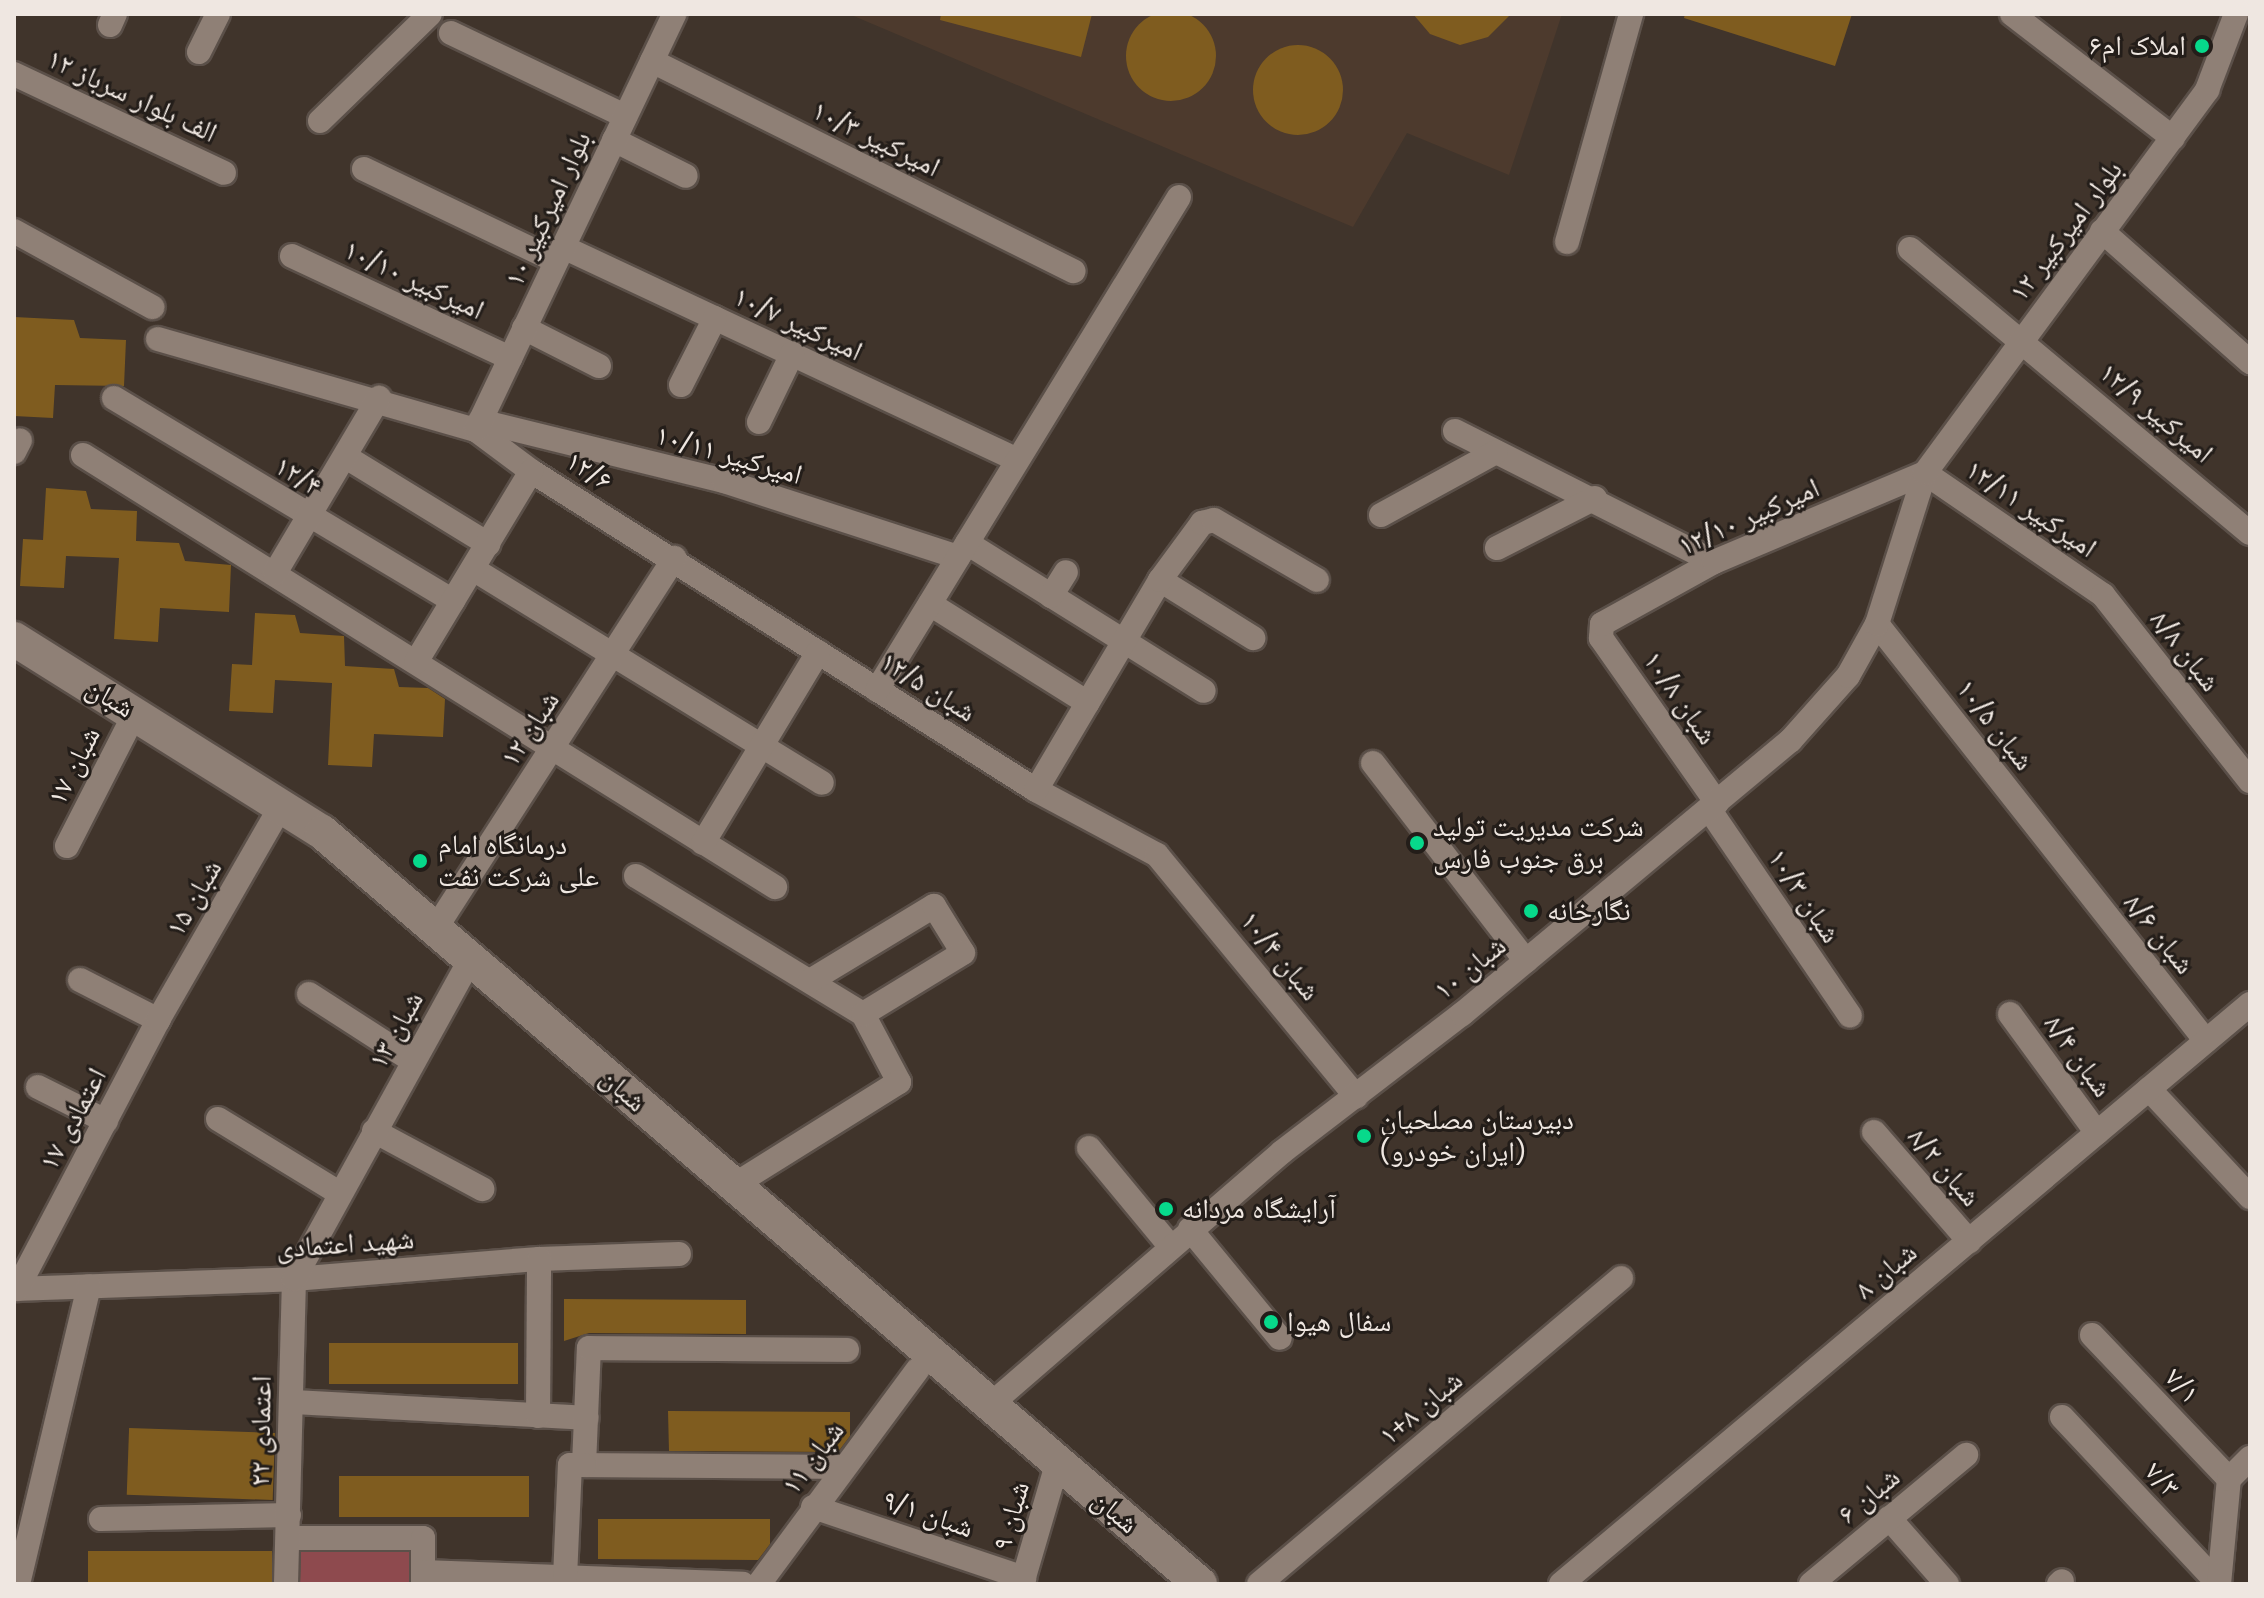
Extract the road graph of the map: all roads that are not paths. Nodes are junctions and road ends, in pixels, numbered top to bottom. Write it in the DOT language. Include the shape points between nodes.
graph roads {
  1 [pos="218,14"];
  2 [pos="430,14"];
  3 [pos="674,14"];
  4 [pos="1631,14"];
  5 [pos="2012,14"];
  6 [pos="2236,14"];
  7 [pos="2250,26"];
  8 [pos="451,33"];
  9 [pos="199,52"];
  10 [pos="652,61"];
  11 [pos="14,74"];
  12 [pos="625,116"];
  13 [pos="320,121"];
  14 [pos="2173,138"];
  15 [pos="614,140"];
  16 [pos="364,169"];
  17 [pos="224,173"];
  18 [pos="686,176"];
  19 [pos="1179,197"];
  20 [pos="14,231"];
  21 [pos="2102,231"];
  22 [pos="1567,242"];
  23 [pos="1910,249"];
  24 [pos="560,254"];
  25 [pos="292,256"];
  26 [pos="1074,271"];
  27 [pos="152,307"];
  28 [pos="715,318"];
  29 [pos="524,328"];
  30 [pos="158,339"];
  31 [pos="2023,339"];
  32 [pos="792,354"];
  33 [pos="510,358"];
  34 [pos="2250,362"];
  35 [pos="599,366"];
  36 [pos="681,385"];
  37 [pos="114,398"];
  38 [pos="379,398"];
  39 [pos="759,422"];
  40 [pos="478,426"];
  41 [pos="1455,431"];
  42 [pos="1496,452"];
  43 [pos="83,455"];
  44 [pos="1007,455"];
  45 [pos="346,457"];
  46 [pos="531,471"];
  47 [pos="1925,473"];
  48 [pos="1595,498"];
  49 [pos="1381,515"];
  50 [pos="309,518"];
  51 [pos="2250,533"];
  52 [pos="488,544"];
  53 [pos="1497,548"];
  54 [pos="963,550"];
  55 [pos="674,558"];
  56 [pos="1714,562"];
  57 [pos="473,569"];
  58 [pos="1066,572"];
  59 [pos="275,573"];
  60 [pos="1160,580"];
  61 [pos="1317,580"];
  62 [pos="2103,595"];
  63 [pos="1051,596"];
  64 [pos="453,601"];
  65 [pos="930,604"];
  66 [pos="1602,624"];
  67 [pos="1877,624"];
  68 [pos="1253,638"];
  69 [pos="14,639"];
  70 [pos="1123,643"];
  71 [pos="818,652"];
  72 [pos="614,654"];
  73 [pos="416,662"];
  74 [pos="877,690"];
  75 [pos="1204,691"];
  76 [pos="1088,703"];
  77 [pos="135,713"];
  78 [pos="760,746"];
  79 [pos="554,747"];
  80 [pos="1373,763"];
  81 [pos="2250,781"];
  82 [pos="822,783"];
  83 [pos="1036,790"];
  84 [pos="281,806"];
  85 [pos="1713,806"];
  86 [pos="703,843"];
  87 [pos="67,846"];
  88 [pos="1157,855"];
  89 [pos="2064,863"];
  90 [pos="636,876"];
  91 [pos="775,887"];
  92 [pos="434,931"];
  93 [pos="471,959"];
  94 [pos="1526,961"];
  95 [pos="80,980"];
  96 [pos="810,981"];
  97 [pos="309,994"];
  98 [pos="2250,1004"];
  99 [pos="863,1014"];
  100 [pos="2010,1014"];
  101 [pos="1850,1016"];
  102 [pos="158,1020"];
  103 [pos="2206,1041"];
  104 [pos="413,1061"];
  105 [pos="38,1087"];
  106 [pos="2149,1089"];
  107 [pos="1356,1096"];
  108 [pos="218,1119"];
  109 [pos="106,1121"];
  110 [pos="374,1131"];
  111 [pos="1874,1132"];
  112 [pos="2097,1133"];
  113 [pos="1089,1148"];
  114 [pos="734,1185"];
  115 [pos="482,1189"];
  116 [pos="339,1193"];
  117 [pos="2250,1197"];
  118 [pos="1190,1229"];
  119 [pos="1969,1241"];
  120 [pos="1170,1246"];
  121 [pos="679,1254"];
  122 [pos="539,1259"];
  123 [pos="1621,1278"];
  124 [pos="294,1279"];
  125 [pos="89,1286"];
  126 [pos="16,1289"];
  127 [pos="2092,1335"];
  128 [pos="1280,1338"];
  129 [pos="847,1350"];
  130 [pos="918,1369"];
  131 [pos="292,1402"];
  132 [pos="990,1405"];
  133 [pos="538,1416"];
  134 [pos="2062,1417"];
  135 [pos="587,1418"];
  136 [pos="1966,1455"];
  137 [pos="2250,1458"];
  138 [pos="1057,1464"];
  139 [pos="584,1465"];
  140 [pos="844,1467"];
  141 [pos="2229,1479"];
  142 [pos="813,1507"];
  143 [pos="1889,1518"];
  144 [pos="101,1519"];
  145 [pos="289,1527"];
  146 [pos="423,1578"];
  147 [pos="565,1578"];
  148 [pos="1023,1581"];
  149 [pos="18,1584"];
  150 [pos="286,1584"];
  151 [pos="743,1584"];
  152 [pos="759,1584"];
  153 [pos="1200,1584"];
  154 [pos="1259,1584"];
  155 [pos="1561,1584"];
  156 [pos="1811,1584"];
  157 [pos="1947,1584"];
  158 [pos="2218,1584"];
  1 -- 9 [label="street"];
  2 -- 13 [label="street"];
  3 -- 10 [label="street, ۱۰ بلوار امیرکبیر"];
  4 -- 22 [label="street"];
  5 -- 14 [label="street"];
  6 -- 7 [label="street"];
  6 -- 14 [label="street, ۱۲ بلوار امیرکبیر" via="2207,90"];
  8 -- 12 [label="street"];
  10 -- 12 [label="street, ۱۰ بلوار امیرکبیر"];
  10 -- 26 [label="street, ۱۰/۳ امیرکبیر"];
  11 -- 17 [label="street, ۱۲ الف بلوار سرباز"];
  12 -- 15 [label="street, ۱۰ بلوار امیرکبیر"];
  14 -- 21 [label="street, ۱۲ بلوار امیرکبیر"];
  15 -- 18 [label="street"];
  15 -- 24 [label="street, ۱۰ بلوار امیرکبیر"];
  16 -- 24 [label="street, ۱۰/۷ امیرکبیر"];
  19 -- 54 [label="street"];
  20 -- 27 [label="street"];
  21 -- 31 [label="street, ۱۲ بلوار امیرکبیر"];
  21 -- 34 [label="street"];
  23 -- 31 [label="street, ۱۲/۹ امیرکبیر"];
  24 -- 28 [label="street, ۱۰/۷ امیرکبیر"];
  24 -- 29 [label="street, ۱۰ بلوار امیرکبیر"];
  25 -- 33 [label="street, ۱۰/۱۰ امیرکبیر"];
  28 -- 32 [label="street, ۱۰/۷ امیرکبیر"];
  28 -- 36 [label="street"];
  29 -- 33 [label="street, ۱۰ بلوار امیرکبیر"];
  29 -- 35 [label="street"];
  30 -- 38 [label="street"];
  31 -- 47 [label="street, ۱۲ بلوار امیرکبیر"];
  31 -- 51 [label="street, ۱۲/۹ امیرکبیر"];
  32 -- 39 [label="street"];
  32 -- 44 [label="street, ۱۰/۷ امیرکبیر"];
  33 -- 40 [label="street, ۱۰ بلوار امیرکبیر"];
  37 -- 50 [label="street, ۱۲/۴"];
  38 -- 40 [label="street"];
  38 -- 45 [label="street"];
  40 -- 46 [label="street, ۱۲/۶"];
  40 -- 54 [label="street, ۱۰/۱۱ امیرکبیر" via="724,481"];
  41 -- 42 [label="street"];
  42 -- 48 [label="street"];
  42 -- 49 [label="street"];
  43 -- 59 [label="street"];
  45 -- 50 [label="street"];
  45 -- 52 [label="street"];
  46 -- 52 [label="street"];
  46 -- 55 [label="street, ۱۲/۶"];
  47 -- 56 [label="street, ۱۲/۱۰ امیرکبیر"];
  47 -- 62 [label="street, ۱۲/۱۱ امیرکبیر"];
  47 -- 67 [label="street, ۱۰ شبان"];
  48 -- 53 [label="street"];
  48 -- 56 [label="street"];
  50 -- 59 [label="street"];
  50 -- 64 [label="street, ۱۲/۴"];
  52 -- 57 [label="street"];
  54 -- 63 [label="street, ۱۰/۱۱ امیرکبیر"];
  54 -- 65 [label="street"];
  55 -- 71 [label="street, ۱۲/۵ شبان"];
  55 -- 72 [label="street, ۱۲ شبان"];
  56 -- 66 [label="street, ۱۲/۱۰ امیرکبیر"];
  57 -- 64 [label="street"];
  57 -- 72 [label="street"];
  58 -- 63 [label="street"];
  59 -- 73 [label="street"];
  60 -- 61 [label="street" via="1208,520"];
  60 -- 68 [label="street"];
  60 -- 70 [label="street"];
  62 -- 81 [label="street, ۸/۸ شبان"];
  63 -- 70 [label="street, ۱۰/۱۱ امیرکبیر"];
  64 -- 73 [label="street"];
  65 -- 74 [label="street"];
  65 -- 76 [label="street" via="1019,648"];
  66 -- 85 [label="street, ۱۰/۸ شبان" via="1601,638"];
  67 -- 85 [label="street, ۱۰ شبان" via="1848,676 1790,741"];
  67 -- 89 [label="street, ۱۰/۵ شبان"];
  69 -- 77 [label="street, شبان"];
  70 -- 75 [label="street, ۱۰/۱۱ امیرکبیر"];
  70 -- 76 [label="street"];
  71 -- 74 [label="street, ۱۲/۵ شبان"];
  71 -- 78 [label="street"];
  72 -- 78 [label="street"];
  72 -- 79 [label="street, ۱۲ شبان"];
  73 -- 79 [label="street"];
  74 -- 83 [label="street, ۱۲/۵ شبان"];
  76 -- 83 [label="street"];
  77 -- 84 [label="street, شبان"];
  77 -- 87 [label="street, ۱۷ شبان"];
  78 -- 82 [label="street"];
  78 -- 86 [label="street"];
  79 -- 86 [label="street"];
  79 -- 92 [label="street, ۱۲ شبان"];
  80 -- 94 [label="street"];
  83 -- 88 [label="street, ۱۲/۵ شبان"];
  84 -- 92 [label="street, شبان" via="322,832"];
  84 -- 102 [label="street, ۱۵ شبان"];
  85 -- 94 [label="street, ۱۰ شبان"];
  85 -- 101 [label="street, ۱۰/۳ شبان"];
  86 -- 91 [label="street"];
  88 -- 107 [label="street, ۱۰/۴ شبان"];
  89 -- 103 [label="street, ۸/۶ شبان"];
  90 -- 96 [label="street"];
  92 -- 93 [label="street, شبان"];
  93 -- 104 [label="street, ۱۳ شبان"];
  93 -- 114 [label="street, شبان"];
  94 -- 107 [label="street, ۱۰ شبان"];
  95 -- 102 [label="street"];
  96 -- 99 [label="street"];
  96 -- 99 [label="street" via="934,906 963,953"];
  97 -- 104 [label="street"];
  98 -- 103 [label="street, ۸ شبان"];
  99 -- 114 [label="street" via="899,1082"];
  100 -- 112 [label="street, ۸/۴ شبان"];
  102 -- 109 [label="street, ۱۷ اعتمادی"];
  103 -- 106 [label="street, ۸ شبان"];
  104 -- 110 [label="street, ۱۳ شبان"];
  105 -- 109 [label="street"];
  106 -- 112 [label="street, ۸ شبان"];
  106 -- 117 [label="street"];
  107 -- 118 [label="street, ۱۰ شبان"];
  108 -- 116 [label="street"];
  109 -- 126 [label="street, ۱۷ اعتمادی"];
  110 -- 115 [label="street"];
  110 -- 116 [label="street, ۱۳ شبان"];
  111 -- 119 [label="street, ۸/۲ شبان"];
  112 -- 119 [label="street, ۸ شبان"];
  113 -- 120 [label="street"];
  114 -- 132 [label="street, شبان"];
  116 -- 124 [label="street, ۱۳ شبان"];
  118 -- 120 [label="street, ۱۰ شبان"];
  118 -- 128 [label="street"];
  119 -- 155 [label="street, ۸ شبان"];
  120 -- 132 [label="street, ۱۰ شبان"];
  121 -- 122 [label="street, شهید اعتمادی"];
  122 -- 124 [label="street, شهید اعتمادی"];
  122 -- 133 [label="street"];
  123 -- 154 [label="street, ۱+۸ شبان"];
  124 -- 125 [label="street, شهید اعتمادی"];
  124 -- 131 [label="street, ۲۲ اعتمادی"];
  125 -- 126 [label="street, شهید اعتمادی"];
  125 -- 149 [label="street"];
  127 -- 141 [label="street, ۷/۱"];
  129 -- 135 [label="street" via="589,1348"];
  130 -- 140 [label="street, ۱۱ شبان"];
  131 -- 133 [label="street"];
  131 -- 145 [label="street, ۲۲ اعتمادی"];
  132 -- 138 [label="street, شبان"];
  133 -- 135 [label="street"];
  134 -- 158 [label="street, ۷/۳"];
  135 -- 139 [label="street"];
  136 -- 143 [label="street, ۶ شبان"];
  137 -- 141 [label="street"];
  138 -- 148 [label="street, ۹ شبان"];
  138 -- 153 [label="street, شبان"];
  139 -- 140 [label="street"];
  139 -- 147 [label="street" via="570,1465"];
  140 -- 142 [label="street, ۱۱ شبان"];
  141 -- 158 [label="street"];
  142 -- 148 [label="street, ۹/۱ شبان"];
  142 -- 152 [label="street, ۱۱ شبان"];
  143 -- 156 [label="street, ۶ شبان"];
  143 -- 157 [label="street"];
  144 -- 145 [label="street"];
  145 -- 146 [label="street" via="423,1538"];
  145 -- 150 [label="street, ۲۲ اعتمادی"];
  146 -- 147 [label="street"];
  147 -- 151 [label="street"];
}
